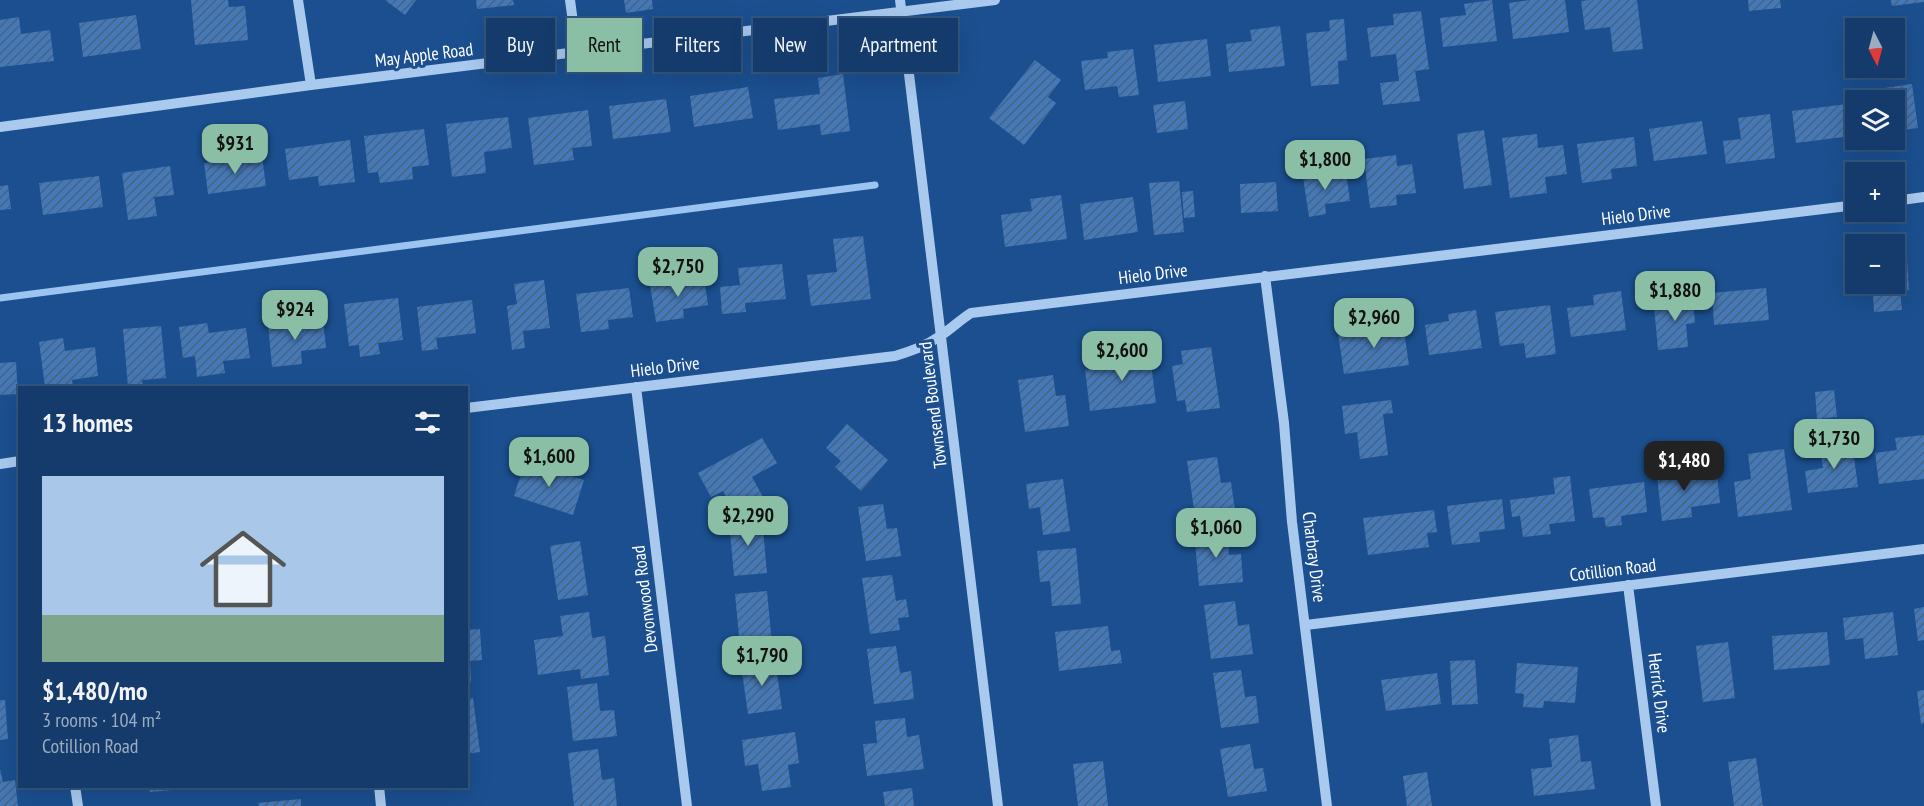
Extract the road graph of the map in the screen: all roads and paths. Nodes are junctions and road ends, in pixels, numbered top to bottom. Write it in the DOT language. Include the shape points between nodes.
graph roads {
  1 [pos="298,0"];
  2 [pos="570,0"];
  3 [pos="900,0"];
  4 [pos="995,0"];
  5 [pos="901,12"];
  6 [pos="572,18"];
  7 [pos="642,44"];
  8 [pos="567,53"];
  9 [pos="311,85"];
  10 [pos="0,127"];
  11 [pos="1924,197"];
  12 [pos="1905,200"];
  13 [pos="1845,207"];
  14 [pos="1265,276"];
  15 [pos="941,336"];
  16 [pos="636,387"];
  17 [pos="468,408"];
  18 [pos="18,461"];
  19 [pos="0,464"];
  20 [pos="1924,549"];
  21 [pos="1628,585"];
  22 [pos="1306,625"];
  23 [pos="75,788"];
  24 [pos="379,788"];
  25 [pos="78,806"];
  26 [pos="381,806"];
  27 [pos="687,806"];
  28 [pos="998,806"];
  29 [pos="1327,806"];
  30 [pos="1656,806"];
  1 -- 9 [label="street"];
  2 -- 6 [label="street"];
  3 -- 5 [label="street, Townsend Boulevard"];
  4 -- 5 [label="street, May Apple Road"];
  5 -- 7 [label="street, May Apple Road"];
  5 -- 15 [label="street, Townsend Boulevard"];
  8 -- 9 [label="street, May Apple Road"];
  9 -- 10 [label="street, May Apple Road"];
  11 -- 12 [label="street"];
  13 -- 14 [label="street, Hielo Drive"];
  14 -- 15 [label="street, Hielo Drive" via="971,313"];
  14 -- 22 [label="street, Charbray Drive"];
  15 -- 16 [label="street, Hielo Drive" via="895,356"];
  15 -- 28 [label="street, Townsend Boulevard"];
  16 -- 17 [label="street, Hielo Drive"];
  16 -- 27 [label="street, Devonwood Road"];
  18 -- 19 [label="street"];
  20 -- 21 [label="street, Cotillion Road"];
  21 -- 22 [label="street, Cotillion Road"];
  21 -- 30 [label="street, Herrick Drive"];
  22 -- 29 [label="street, Charbray Drive"];
  23 -- 25 [label="street"];
  24 -- 26 [label="street"];
}
